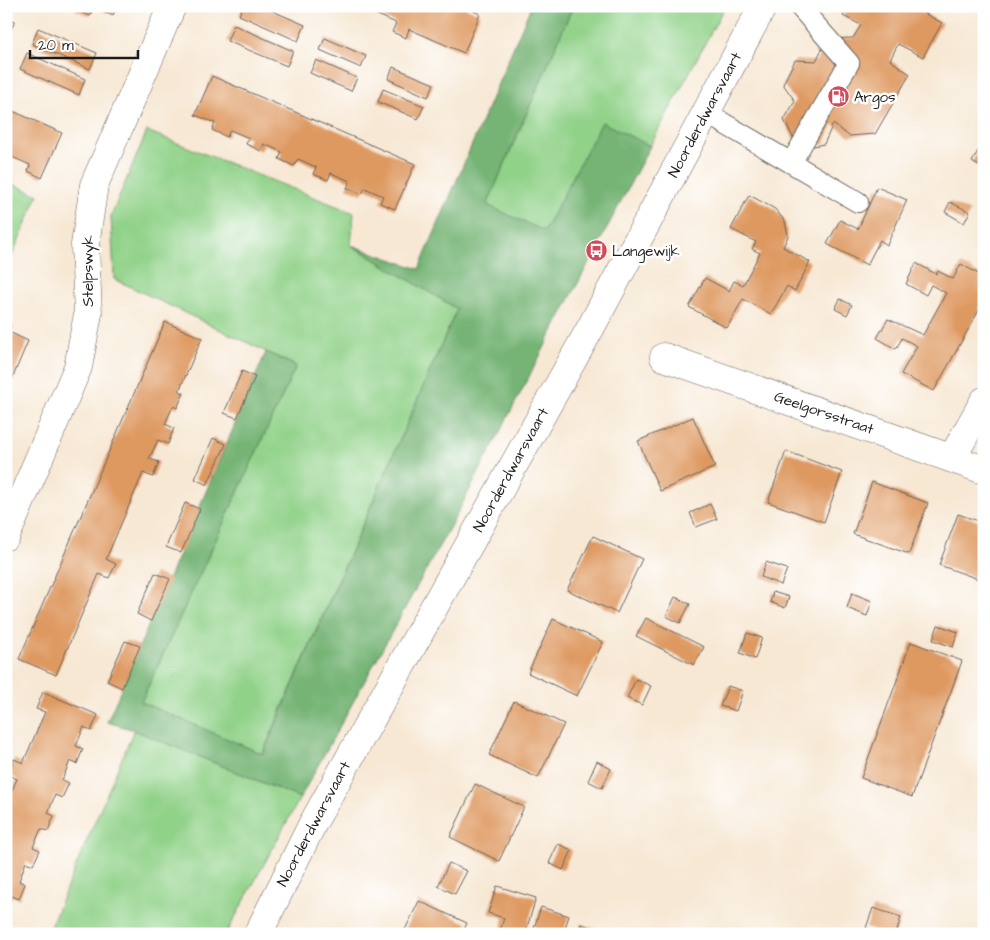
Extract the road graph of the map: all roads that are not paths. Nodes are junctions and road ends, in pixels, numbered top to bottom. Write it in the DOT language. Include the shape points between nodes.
graph roads {
  1 [pos="172,6"];
  2 [pos="763,6"];
  3 [pos="799,6"];
  4 [pos="706,113"];
  5 [pos="791,163"];
  6 [pos="858,202"];
  7 [pos="664,357"];
  8 [pos="984,401"];
  9 [pos="952,458"];
  10 [pos="984,470"];
  11 [pos="6,536"];
  12 [pos="258,934"];
  1 -- 11 [label="main road, Stelpswyk" via="94,184 85,245 88,314 78,367"];
  2 -- 4 [label="main road, Noorderdwarsvaart"];
  3 -- 5 [label="lane" via="849,63"];
  4 -- 5 [label="lane"];
  4 -- 12 [label="main road, Noorderdwarsvaart" via="590,329 313,823"];
  5 -- 6 [label="lane"];
  7 -- 9 [label="main road, Geelgorsstraat"];
  8 -- 9 [label="main road"];
  9 -- 10 [label="main road, Geelgorsstraat"];
}
